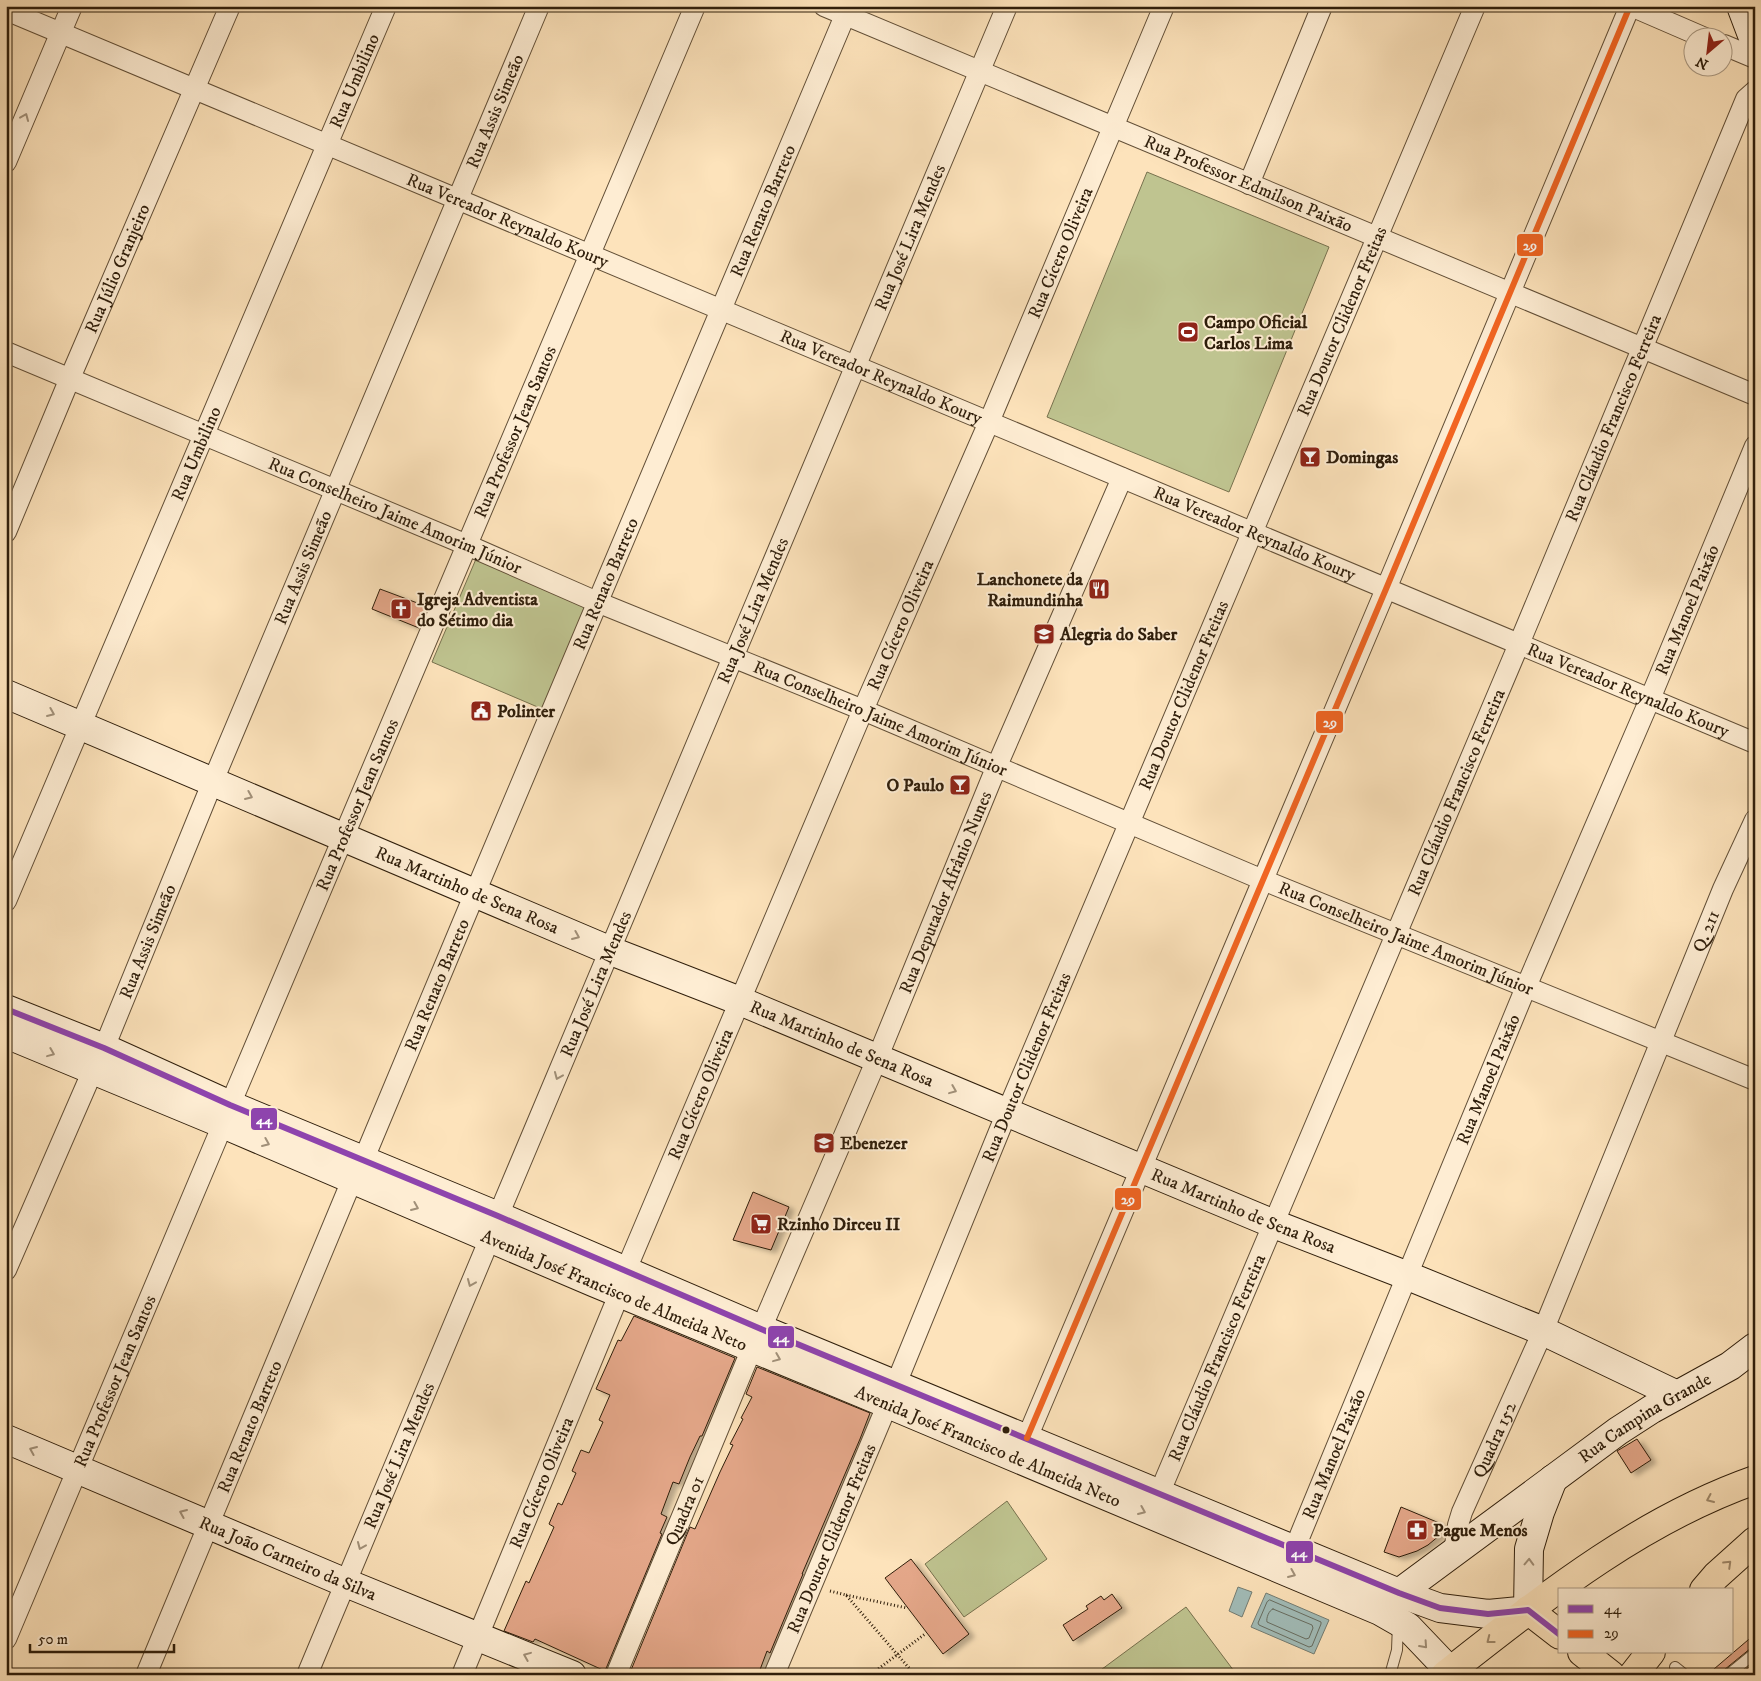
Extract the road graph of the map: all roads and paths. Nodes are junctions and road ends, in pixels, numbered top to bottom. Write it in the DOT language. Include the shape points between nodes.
graph roads {
  1 [pos="72,6"];
  2 [pos="230,6"];
  3 [pos="386,6"];
  4 [pos="539,6"];
  5 [pos="695,6"];
  6 [pos="824,6"];
  7 [pos="1007,6"];
  8 [pos="1164,6"];
  9 [pos="1322,6"];
  10 [pos="1475,6"];
  11 [pos="1630,6"];
  12 [pos="1741,6"];
  13 [pos="6,10"];
  14 [pos="848,11"];
  15 [pos="1684,29"];
  16 [pos="61,33"];
  17 [pos="1755,43"];
  18 [pos="1734,49"];
  19 [pos="1755,58"];
  20 [pos="980,71"];
  21 [pos="195,89"];
  22 [pos="1755,91"];
  23 [pos="1113,127"];
  24 [pos="327,145"];
  25 [pos="6,162"];
  26 [pos="1249,184"];
  27 [pos="458,200"];
  28 [pos="1377,237"];
  29 [pos="590,255"];
  30 [pos="1510,293"];
  31 [pos="721,310"];
  32 [pos="1642,348"];
  33 [pos="6,352"];
  34 [pos="856,366"];
  35 [pos="70,378"];
  36 [pos="1755,395"];
  37 [pos="989,422"];
  38 [pos="204,435"];
  39 [pos="1755,446"];
  40 [pos="1122,478"];
  41 [pos="335,490"];
  42 [pos="6,532"];
  43 [pos="1252,532"];
  44 [pos="467,545"];
  45 [pos="1386,589"];
  46 [pos="598,602"];
  47 [pos="1519,644"];
  48 [pos="733,659"];
  49 [pos="6,694"];
  50 [pos="1650,699"];
  51 [pos="863,710"];
  52 [pos="81,726"];
  53 [pos="1755,743"];
  54 [pos="996,768"];
  55 [pos="213,781"];
  56 [pos="1755,820"];
  57 [pos="1129,823"];
  58 [pos="344,836"];
  59 [pos="1263,880"];
  60 [pos="475,893"];
  61 [pos="6,901"];
  62 [pos="1396,934"];
  63 [pos="611,950"];
  64 [pos="1526,987"];
  65 [pos="740,1001"];
  66 [pos="6,1009"];
  67 [pos="6,1034"];
  68 [pos="1662,1042"];
  69 [pos="98,1059"];
  70 [pos="877,1059"];
  71 [pos="1755,1080"];
  72 [pos="1007,1112"];
  73 [pos="226,1114"];
  74 [pos="1141,1169"];
  75 [pos="358,1170"];
  76 [pos="1274,1224"];
  77 [pos="494,1227"];
  78 [pos="6,1270"];
  79 [pos="1408,1276"];
  80 [pos="623,1281"];
  81 [pos="1543,1331"];
  82 [pos="756,1338"];
  83 [pos="1750,1357"];
  84 [pos="892,1394"];
  85 [pos="1678,1396"];
  86 [pos="1027,1438"];
  87 [pos="6,1439"];
  88 [pos="78,1469"];
  89 [pos="1553,1479"];
  90 [pos="1755,1480"];
  91 [pos="1159,1494"];
  92 [pos="208,1524"];
  93 [pos="1755,1541"];
  94 [pos="1294,1550"];
  95 [pos="1454,1552"];
  96 [pos="346,1583"];
  97 [pos="1560,1588"];
  98 [pos="1706,1588"];
  99 [pos="1558,1589"];
  100 [pos="826,1590"];
  101 [pos="1399,1593"];
  102 [pos="846,1595"];
  103 [pos="906,1608"];
  104 [pos="1528,1610"];
  105 [pos="1398,1620"];
  106 [pos="1558,1633"];
  107 [pos="925,1634"];
  108 [pos="478,1636"];
  109 [pos="6,1639"];
  110 [pos="1755,1653"];
  111 [pos="898,1654"];
  112 [pos="1585,1654"];
  113 [pos="1649,1654"];
  114 [pos="1675,1667"];
  115 [pos="1450,1673"];
  116 [pos="146,1675"];
  117 [pos="307,1675"];
  118 [pos="462,1675"];
  119 [pos="572,1675"];
  120 [pos="616,1675"];
  121 [pos="774,1675"];
  122 [pos="870,1675"];
  123 [pos="915,1675"];
  124 [pos="1390,1675"];
  125 [pos="1612,1675"];
  126 [pos="1633,1675"];
  127 [pos="1685,1675"];
  128 [pos="1728,1675"];
  1 -- 16 [label="street"];
  2 -- 21 [label="street, Rua Júlio Granjeiro"];
  3 -- 24 [label="street, Rua Umbilino"];
  4 -- 27 [label="street, Rua Assis Simeão"];
  5 -- 29 [label="street, Rua Professor Jean Santos"];
  6 -- 14 [label="street, Rua Professor Edmilson Paixão"];
  7 -- 20 [label="street, Rua José Lira Mendes"];
  8 -- 23 [label="street, Rua Cícero Oliveira"];
  9 -- 26 [label="street"];
  10 -- 28 [label="street, Rua Doutor Clidenor Freitas"];
  11 -- 15 [label="street"];
  11 -- 30 [label="street"];
  12 -- 17 [label="street"];
  13 -- 16 [label="street, Rua Vereador Reynaldo Koury"];
  14 -- 20 [label="street, Rua Professor Edmilson Paixão"];
  14 -- 31 [label="street, Rua Renato Barreto"];
  16 -- 21 [label="street, Rua Vereador Reynaldo Koury"];
  25 -- 16 [label="street, one-way"];
  18 -- 19 [label="street"];
  20 -- 23 [label="street, Rua Professor Edmilson Paixão"];
  20 -- 34 [label="street, Rua José Lira Mendes"];
  21 -- 24 [label="street, Rua Vereador Reynaldo Koury"];
  21 -- 35 [label="street, Rua Júlio Granjeiro"];
  22 -- 32 [label="street, Rua Cláudio Francisco Ferreira" via="1746,99"];
  23 -- 26 [label="street, Rua Professor Edmilson Paixão"];
  23 -- 37 [label="street, Rua Cícero Oliveira"];
  24 -- 27 [label="street, Rua Vereador Reynaldo Koury"];
  24 -- 38 [label="street, Rua Umbilino"];
  26 -- 28 [label="street, Rua Professor Edmilson Paixão"];
  27 -- 29 [label="street, Rua Vereador Reynaldo Koury"];
  27 -- 41 [label="street, Rua Assis Simeão"];
  28 -- 30 [label="street, Rua Professor Edmilson Paixão"];
  28 -- 43 [label="street, Rua Doutor Clidenor Freitas"];
  29 -- 31 [label="street, Rua Vereador Reynaldo Koury"];
  29 -- 44 [label="street, Rua Professor Jean Santos"];
  30 -- 32 [label="street, Rua Professor Edmilson Paixão"];
  30 -- 45 [label="street"];
  31 -- 34 [label="street, Rua Vereador Reynaldo Koury"];
  31 -- 46 [label="street, Rua Renato Barreto"];
  32 -- 36 [label="street, Rua Professor Edmilson Paixão"];
  32 -- 47 [label="street, Rua Cláudio Francisco Ferreira"];
  33 -- 35 [label="street, Rua Conselheiro Jaime Amorim Júnior"];
  34 -- 37 [label="street, Rua Vereador Reynaldo Koury"];
  34 -- 48 [label="street, Rua José Lira Mendes"];
  35 -- 38 [label="street, Rua Conselheiro Jaime Amorim Júnior"];
  35 -- 42 [label="street, Rua Júlio Granjeiro"];
  37 -- 40 [label="street, Rua Vereador Reynaldo Koury"];
  37 -- 51 [label="street, Rua Cícero Oliveira"];
  38 -- 41 [label="street, Rua Conselheiro Jaime Amorim Júnior"];
  38 -- 52 [label="street, Rua Umbilino"];
  39 -- 50 [label="street, Rua Manoel Paixão"];
  40 -- 43 [label="street, Rua Vereador Reynaldo Koury"];
  40 -- 54 [label="street, Rua Deputador Afrânio Nunes"];
  41 -- 44 [label="street, Rua Conselheiro Jaime Amorim Júnior"];
  41 -- 55 [label="street, Rua Assis Simeão"];
  43 -- 45 [label="street, Rua Vereador Reynaldo Koury"];
  43 -- 57 [label="street, Rua Doutor Clidenor Freitas"];
  44 -- 46 [label="street, Rua Conselheiro Jaime Amorim Júnior"];
  44 -- 58 [label="street, Rua Professor Jean Santos"];
  45 -- 47 [label="street, Rua Vereador Reynaldo Koury"];
  45 -- 59 [label="street"];
  46 -- 48 [label="street, Rua Conselheiro Jaime Amorim Júnior"];
  46 -- 60 [label="street, Rua Renato Barreto"];
  47 -- 50 [label="street, Rua Vereador Reynaldo Koury"];
  47 -- 62 [label="street, Rua Cláudio Francisco Ferreira"];
  48 -- 51 [label="street, Rua Conselheiro Jaime Amorim Júnior"];
  48 -- 63 [label="street, Rua José Lira Mendes"];
  49 -- 52 [label="street, Rua Martinho de Sena Rosa, one-way"];
  50 -- 53 [label="street, Rua Vereador Reynaldo Koury"];
  50 -- 64 [label="street, Rua Manoel Paixão"];
  51 -- 54 [label="street, Rua Conselheiro Jaime Amorim Júnior"];
  51 -- 65 [label="street, Rua Cícero Oliveira"];
  52 -- 55 [label="street, Rua Martinho de Sena Rosa"];
  52 -- 61 [label="street, Rua Umbilino"];
  54 -- 57 [label="street, Rua Conselheiro Jaime Amorim Júnior"];
  54 -- 70 [label="street, Rua Deputador Afrânio Nunes"];
  55 -- 58 [label="street, Rua Martinho de Sena Rosa, one-way"];
  55 -- 69 [label="street, Rua Assis Simeão"];
  56 -- 68 [label="street, Q. 211" via="1723,889"];
  57 -- 59 [label="street, Rua Conselheiro Jaime Amorim Júnior"];
  57 -- 72 [label="street, Rua Doutor Clidenor Freitas"];
  58 -- 60 [label="street, Rua Martinho de Sena Rosa"];
  58 -- 73 [label="street, Rua Professor Jean Santos"];
  59 -- 62 [label="street, Rua Conselheiro Jaime Amorim Júnior"];
  59 -- 74 [label="street"];
  60 -- 63 [label="street, Rua Martinho de Sena Rosa, one-way"];
  60 -- 75 [label="street, Rua Renato Barreto"];
  62 -- 64 [label="street, Rua Conselheiro Jaime Amorim Júnior"];
  62 -- 76 [label="street, Rua Cláudio Francisco Ferreira"];
  63 -- 65 [label="street, Rua Martinho de Sena Rosa"];
  63 -- 77 [label="street, Rua José Lira Mendes, one-way"];
  64 -- 68 [label="street, Rua Conselheiro Jaime Amorim Júnior"];
  64 -- 79 [label="street, Rua Manoel Paixão"];
  65 -- 70 [label="street, Rua Martinho de Sena Rosa"];
  65 -- 80 [label="street, Rua Cícero Oliveira"];
  66 -- 69 [label="street, Avenida José Francisco de Almeida Neto"];
  67 -- 69 [label="street, Avenida José Francisco de Almeida Neto, one-way"];
  68 -- 71 [label="street, Rua Conselheiro Jaime Amorim Júnior"];
  68 -- 81 [label="street, Q. 211"];
  69 -- 73 [label="street, Avenida José Francisco de Almeida Neto"];
  69 -- 78 [label="street, Rua Assis Simeão"];
  70 -- 72 [label="street, Rua Martinho de Sena Rosa, one-way"];
  70 -- 82 [label="street, Rua Deputador Afrânio Nunes"];
  72 -- 74 [label="street, Rua Martinho de Sena Rosa"];
  72 -- 84 [label="street, Rua Doutor Clidenor Freitas"];
  73 -- 75 [label="street, Avenida José Francisco de Almeida Neto"];
  73 -- 88 [label="street, Rua Professor Jean Santos"];
  74 -- 76 [label="street, Rua Martinho de Sena Rosa"];
  74 -- 86 [label="street"];
  75 -- 77 [label="street, Avenida José Francisco de Almeida Neto"];
  75 -- 92 [label="street, Rua Renato Barreto"];
  76 -- 79 [label="street, Rua Martinho de Sena Rosa"];
  76 -- 91 [label="street, Rua Cláudio Francisco Ferreira"];
  77 -- 80 [label="street, Avenida José Francisco de Almeida Neto"];
  77 -- 96 [label="street, Rua José Lira Mendes, one-way"];
  79 -- 81 [label="street, Rua Martinho de Sena Rosa"];
  79 -- 94 [label="street, Rua Manoel Paixão"];
  80 -- 82 [label="street, Avenida José Francisco de Almeida Neto"];
  80 -- 108 [label="street, Rua Cícero Oliveira"];
  81 -- 85 [label="street, Rua Martinho de Sena Rosa"];
  81 -- 95 [label="street, Quadra 152" via="1462,1512"];
  82 -- 84 [label="street, Avenida José Francisco de Almeida Neto"];
  82 -- 120 [label="street, Quadra 01"];
  83 -- 85 [label="street, Rua Campina Grande"];
  84 -- 86 [label="street, Avenida José Francisco de Almeida Neto"];
  84 -- 105 [label="street, Avenida José Francisco de Almeida Neto, one-way"];
  84 -- 121 [label="street, Rua Doutor Clidenor Freitas"];
  85 -- 89 [label="street, Rua Campina Grande" via="1618,1431"];
  86 -- 91 [label="street, Avenida José Francisco de Almeida Neto"];
  88 -- 87 [label="street, Rua João Carneiro da Silva, one-way"];
  92 -- 88 [label="street, Rua João Carneiro da Silva, one-way"];
  88 -- 109 [label="street, Rua Professor Jean Santos"];
  89 -- 95 [label="street, Rua Campina Grande"];
  104 -- 89 [label="street, one-way" via="1529,1549"];
  90 -- 97 [label="main road, one-way" via="1632,1538"];
  91 -- 94 [label="street, Avenida José Francisco de Almeida Neto"];
  92 -- 96 [label="street, Rua João Carneiro da Silva"];
  92 -- 116 [label="street, Rua Renato Barreto"];
  98 -- 93 [label="main road, one-way"];
  94 -- 101 [label="street, Avenida José Francisco de Almeida Neto"];
  95 -- 101 [label="street, Rua Campina Grande"];
  96 -- 108 [label="street, Rua João Carneiro da Silva"];
  96 -- 117 [label="street, Rua José Lira Mendes"];
  99 -- 104 [label="main road, one-way"];
  100 -- 102 [label="path"];
  101 -- 104 [label="street, Avenida José Francisco de Almeida Neto" via="1440,1608 1488,1614"];
  102 -- 103 [label="path"];
  102 -- 111 [label="path"];
  104 -- 106 [label="main road"];
  104 -- 115 [label="main road, one-way"];
  105 -- 115 [label="street, Avenida José Francisco de Almeida Neto, one-way"];
  105 -- 124 [label="lane" via="1397,1650"];
  107 -- 111 [label="path"];
  108 -- 118 [label="street, Rua Cícero Oliveira"];
  119 -- 108 [label="street, Rua João Carneiro da Silva, one-way"];
  110 -- 128 [label="lane"];
  111 -- 122 [label="path"];
  111 -- 123 [label="path"];
  112 -- 125 [label="main road"];
  113 -- 126 [label="main road"];
  114 -- 127 [label="lane"];
}
